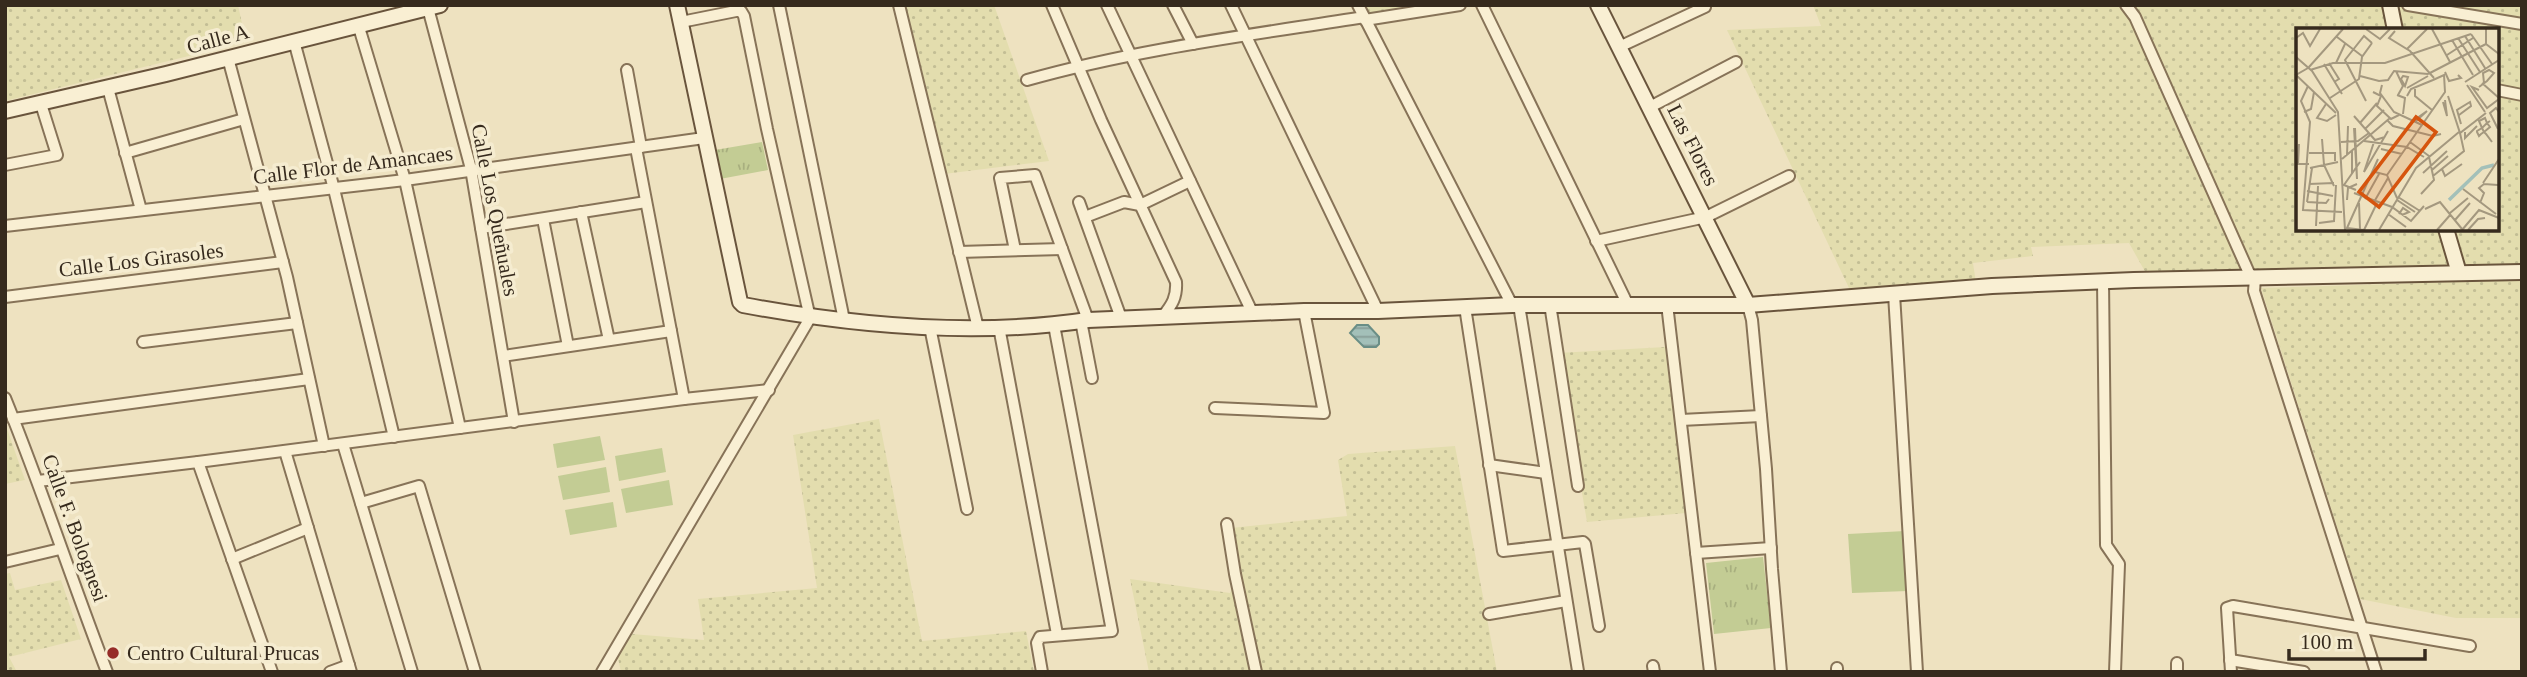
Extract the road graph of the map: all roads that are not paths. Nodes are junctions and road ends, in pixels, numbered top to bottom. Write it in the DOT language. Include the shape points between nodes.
graph roads {
  1 [pos="677,5"];
  2 [pos="779,5"];
  3 [pos="899,5"];
  4 [pos="1052,5"];
  5 [pos="1107,5"];
  6 [pos="1173,5"];
  7 [pos="1231,5"];
  8 [pos="1358,5"];
  9 [pos="1460,5"];
  10 [pos="1482,5"];
  11 [pos="1598,5"];
  12 [pos="2126,5"];
  13 [pos="2390,5"];
  14 [pos="2408,5"];
  15 [pos="434,7"];
  16 [pos="1704,7"];
  17 [pos="1365,19"];
  18 [pos="681,22"];
  19 [pos="358,24"];
  20 [pos="2522,24"];
  21 [pos="2395,28"];
  22 [pos="1245,36"];
  23 [pos="294,41"];
  24 [pos="1192,44"];
  25 [pos="1619,47"];
  26 [pos="1131,55"];
  27 [pos="228,58"];
  28 [pos="1736,62"];
  29 [pos="1078,66"];
  30 [pos="627,70"];
  31 [pos="1027,80"];
  32 [pos="108,88"];
  33 [pos="2499,90"];
  34 [pos="2522,94"];
  35 [pos="41,104"];
  36 [pos="1650,107"];
  37 [pos="5,111"];
  38 [pos="244,120"];
  39 [pos="704,138"];
  40 [pos="639,147"];
  41 [pos="125,153"];
  42 [pos="5,165"];
  43 [pos="471,169"];
  44 [pos="1789,176"];
  45 [pos="405,180"];
  46 [pos="1190,181"];
  47 [pos="334,189"];
  48 [pos="264,197"];
  49 [pos="646,202"];
  50 [pos="1079,202"];
  51 [pos="1140,205"];
  52 [pos="141,211"];
  53 [pos="581,212"];
  54 [pos="1085,217"];
  55 [pos="1706,217"];
  56 [pos="542,219"];
  57 [pos="5,226"];
  58 [pos="481,228"];
  59 [pos="2447,231"];
  60 [pos="1596,241"];
  61 [pos="1062,249"];
  62 [pos="1016,250"];
  63 [pos="959,252"];
  64 [pos="283,262"];
  65 [pos="2522,272"];
  66 [pos="2459,273"];
  67 [pos="2255,279"];
  68 [pos="2103,281"];
  69 [pos="1894,294"];
  70 [pos="5,298"];
  71 [pos="1627,303"];
  72 [pos="1550,304"];
  73 [pos="1667,304"];
  74 [pos="1516,305"];
  75 [pos="1748,305"];
  76 [pos="1465,307"];
  77 [pos="1304,311"];
  78 [pos="1252,312"];
  79 [pos="1378,312"];
  80 [pos="1163,316"];
  81 [pos="810,318"];
  82 [pos="1121,318"];
  83 [pos="844,320"];
  84 [pos="1084,320"];
  85 [pos="297,323"];
  86 [pos="1054,325"];
  87 [pos="930,327"];
  88 [pos="999,327"];
  89 [pos="978,328"];
  90 [pos="671,331"];
  91 [pos="609,340"];
  92 [pos="144,342"];
  93 [pos="568,346"];
  94 [pos="503,356"];
  95 [pos="1092,377"];
  96 [pos="309,379"];
  97 [pos="769,390"];
  98 [pos="5,398"];
  99 [pos="684,399"];
  100 [pos="1215,408"];
  101 [pos="1761,416"];
  102 [pos="13,418"];
  103 [pos="1681,420"];
  104 [pos="514,422"];
  105 [pos="460,428"];
  106 [pos="394,437"];
  107 [pos="343,443"];
  108 [pos="324,446"];
  109 [pos="285,451"];
  110 [pos="198,462"];
  111 [pos="1489,465"];
  112 [pos="1546,473"];
  113 [pos="38,481"];
  114 [pos="1578,486"];
  115 [pos="361,503"];
  116 [pos="967,509"];
  117 [pos="1227,524"];
  118 [pos="308,528"];
  119 [pos="1557,545"];
  120 [pos="1771,548"];
  121 [pos="60,549"];
  122 [pos="1696,553"];
  123 [pos="232,559"];
  124 [pos="5,562"];
  125 [pos="1566,601"];
  126 [pos="1489,614"];
  127 [pos="1599,626"];
  128 [pos="2363,629"];
  129 [pos="1057,634"];
  130 [pos="2470,646"];
  131 [pos="2231,666"];
  132 [pos="350,668"];
  133 [pos="1578,671"];
  134 [pos="107,672"];
  135 [pos="272,672"];
  136 [pos="330,672"];
  137 [pos="412,672"];
  138 [pos="475,672"];
  139 [pos="602,672"];
  140 [pos="1042,672"];
  141 [pos="1256,672"];
  142 [pos="1710,672"];
  143 [pos="1781,672"];
  144 [pos="1917,672"];
  145 [pos="2115,672"];
  146 [pos="2304,672"];
  147 [pos="2376,672"];
  1 -- 18 [label="street"];
  2 -- 83 [label="street"];
  3 -- 63 [label="street"];
  4 -- 29 [label="street"];
  5 -- 26 [label="street"];
  6 -- 24 [label="street"];
  7 -- 22 [label="street"];
  8 -- 17 [label="street"];
  9 -- 17 [label="street"];
  10 -- 60 [label="street"];
  11 -- 25 [label="street, Las Flores"];
  12 -- 67 [label="street"];
  13 -- 21 [label="street"];
  14 -- 20 [label="street"];
  15 -- 19 [label="street, Calle A"];
  15 -- 43 [label="street, Calle Los Queñuales"];
  16 -- 25 [label="street"];
  17 -- 22 [label="street"];
  17 -- 74 [label="street"];
  18 -- 39 [label="street"];
  18 -- 81 [label="street" via="736,11 744,16"];
  19 -- 23 [label="street, Calle A"];
  19 -- 45 [label="street"];
  22 -- 24 [label="street"];
  22 -- 79 [label="street"];
  23 -- 27 [label="street, Calle A"];
  23 -- 47 [label="street"];
  24 -- 26 [label="street"];
  25 -- 36 [label="street, Las Flores"];
  26 -- 29 [label="street"];
  26 -- 46 [label="street"];
  27 -- 32 [label="street, Calle A"];
  27 -- 38 [label="street"];
  28 -- 36 [label="street"];
  29 -- 31 [label="street"];
  29 -- 51 [label="street"];
  30 -- 40 [label="street"];
  32 -- 35 [label="street, Calle A"];
  32 -- 41 [label="street"];
  33 -- 34 [label="street"];
  35 -- 37 [label="street, Calle A"];
  35 -- 42 [label="street" via="58,155"];
  36 -- 55 [label="street, Las Flores"];
  38 -- 41 [label="street"];
  38 -- 48 [label="street"];
  39 -- 40 [label="street, Calle Flor de Amancaes"];
  39 -- 81 [label="street" via="740,302"];
  40 -- 43 [label="street, Calle Flor de Amancaes"];
  40 -- 49 [label="street"];
  41 -- 52 [label="street"];
  43 -- 45 [label="street, Calle Flor de Amancaes"];
  43 -- 58 [label="street, Calle Los Queñuales"];
  44 -- 55 [label="street"];
  45 -- 47 [label="street, Calle Flor de Amancaes"];
  45 -- 105 [label="street"];
  46 -- 51 [label="street"];
  46 -- 78 [label="street"];
  47 -- 48 [label="street, Calle Flor de Amancaes"];
  47 -- 106 [label="street"];
  48 -- 52 [label="street, Calle Flor de Amancaes"];
  48 -- 64 [label="street"];
  49 -- 53 [label="street"];
  49 -- 90 [label="street"];
  50 -- 54 [label="street"];
  51 -- 54 [label="street" via="1124,202"];
  51 -- 80 [label="street" via="1176,282 1177,293"];
  52 -- 57 [label="street, Calle Flor de Amancaes"];
  53 -- 56 [label="street"];
  53 -- 91 [label="street"];
  54 -- 82 [label="street"];
  55 -- 60 [label="street"];
  55 -- 75 [label="street, Las Flores"];
  56 -- 58 [label="street"];
  56 -- 93 [label="street"];
  58 -- 94 [label="street, Calle Los Queñuales"];
  59 -- 66 [label="street"];
  60 -- 71 [label="street"];
  61 -- 62 [label="street"];
  61 -- 62 [label="street" via="1035,175 1000,178"];
  61 -- 84 [label="street"];
  62 -- 63 [label="street"];
  63 -- 89 [label="street"];
  64 -- 70 [label="street, Calle Los Girasoles"];
  64 -- 85 [label="street"];
  65 -- 66 [label="street"];
  66 -- 67 [label="street"];
  67 -- 68 [label="street"];
  67 -- 128 [label="street" via="2254,291"];
  68 -- 69 [label="street"];
  68 -- 145 [label="street" via="2106,545 2119,564"];
  69 -- 75 [label="street"];
  69 -- 144 [label="street"];
  71 -- 72 [label="street"];
  71 -- 73 [label="street"];
  72 -- 74 [label="street"];
  72 -- 114 [label="street"];
  73 -- 75 [label="street"];
  73 -- 103 [label="street"];
  74 -- 76 [label="street"];
  74 -- 112 [label="street"];
  75 -- 101 [label="street"];
  76 -- 79 [label="street"];
  76 -- 111 [label="street"];
  77 -- 78 [label="street"];
  77 -- 79 [label="street"];
  77 -- 100 [label="street" via="1324,413"];
  78 -- 80 [label="street"];
  80 -- 82 [label="street"];
  81 -- 83 [label="street"];
  81 -- 97 [label="street"];
  82 -- 84 [label="street"];
  83 -- 87 [label="street"];
  84 -- 86 [label="street"];
  84 -- 95 [label="street"];
  85 -- 92 [label="street"];
  85 -- 96 [label="street"];
  86 -- 88 [label="street"];
  86 -- 129 [label="street" via="1112,631"];
  87 -- 89 [label="street"];
  87 -- 116 [label="street"];
  88 -- 89 [label="street"];
  88 -- 129 [label="street"];
  90 -- 91 [label="street"];
  90 -- 99 [label="street"];
  91 -- 93 [label="street"];
  93 -- 94 [label="street"];
  94 -- 104 [label="street, Calle Los Queñuales"];
  96 -- 102 [label="street"];
  96 -- 108 [label="street"];
  97 -- 99 [label="street"];
  97 -- 139 [label="street"];
  98 -- 102 [label="street, Calle F. Bolognesi"];
  99 -- 104 [label="street"];
  101 -- 103 [label="street"];
  101 -- 120 [label="street"];
  102 -- 113 [label="street, Calle F. Bolognesi"];
  103 -- 122 [label="street"];
  104 -- 105 [label="street"];
  105 -- 106 [label="street"];
  106 -- 107 [label="street"];
  107 -- 108 [label="street"];
  107 -- 115 [label="street"];
  108 -- 109 [label="street"];
  109 -- 110 [label="street"];
  109 -- 118 [label="street"];
  110 -- 113 [label="street"];
  110 -- 123 [label="street"];
  111 -- 112 [label="street"];
  111 -- 119 [label="street" via="1503,551"];
  112 -- 119 [label="street"];
  113 -- 121 [label="street, Calle F. Bolognesi"];
  115 -- 137 [label="street"];
  115 -- 138 [label="street" via="419,486"];
  117 -- 141 [label="street"];
  118 -- 123 [label="street"];
  118 -- 132 [label="street"];
  119 -- 125 [label="street"];
  119 -- 127 [label="street" via="1585,544"];
  120 -- 122 [label="street"];
  120 -- 143 [label="street"];
  121 -- 124 [label="street"];
  121 -- 134 [label="street, Calle F. Bolognesi"];
  122 -- 142 [label="street"];
  123 -- 135 [label="street"];
  125 -- 126 [label="street"];
  125 -- 133 [label="street"];
  128 -- 130 [label="street"];
  128 -- 131 [label="street" via="2233,606 2227,608"];
  128 -- 147 [label="street"];
  129 -- 140 [label="street" via="1038,639"];
  131 -- 146 [label="street"];
  132 -- 136 [label="street"];
}
